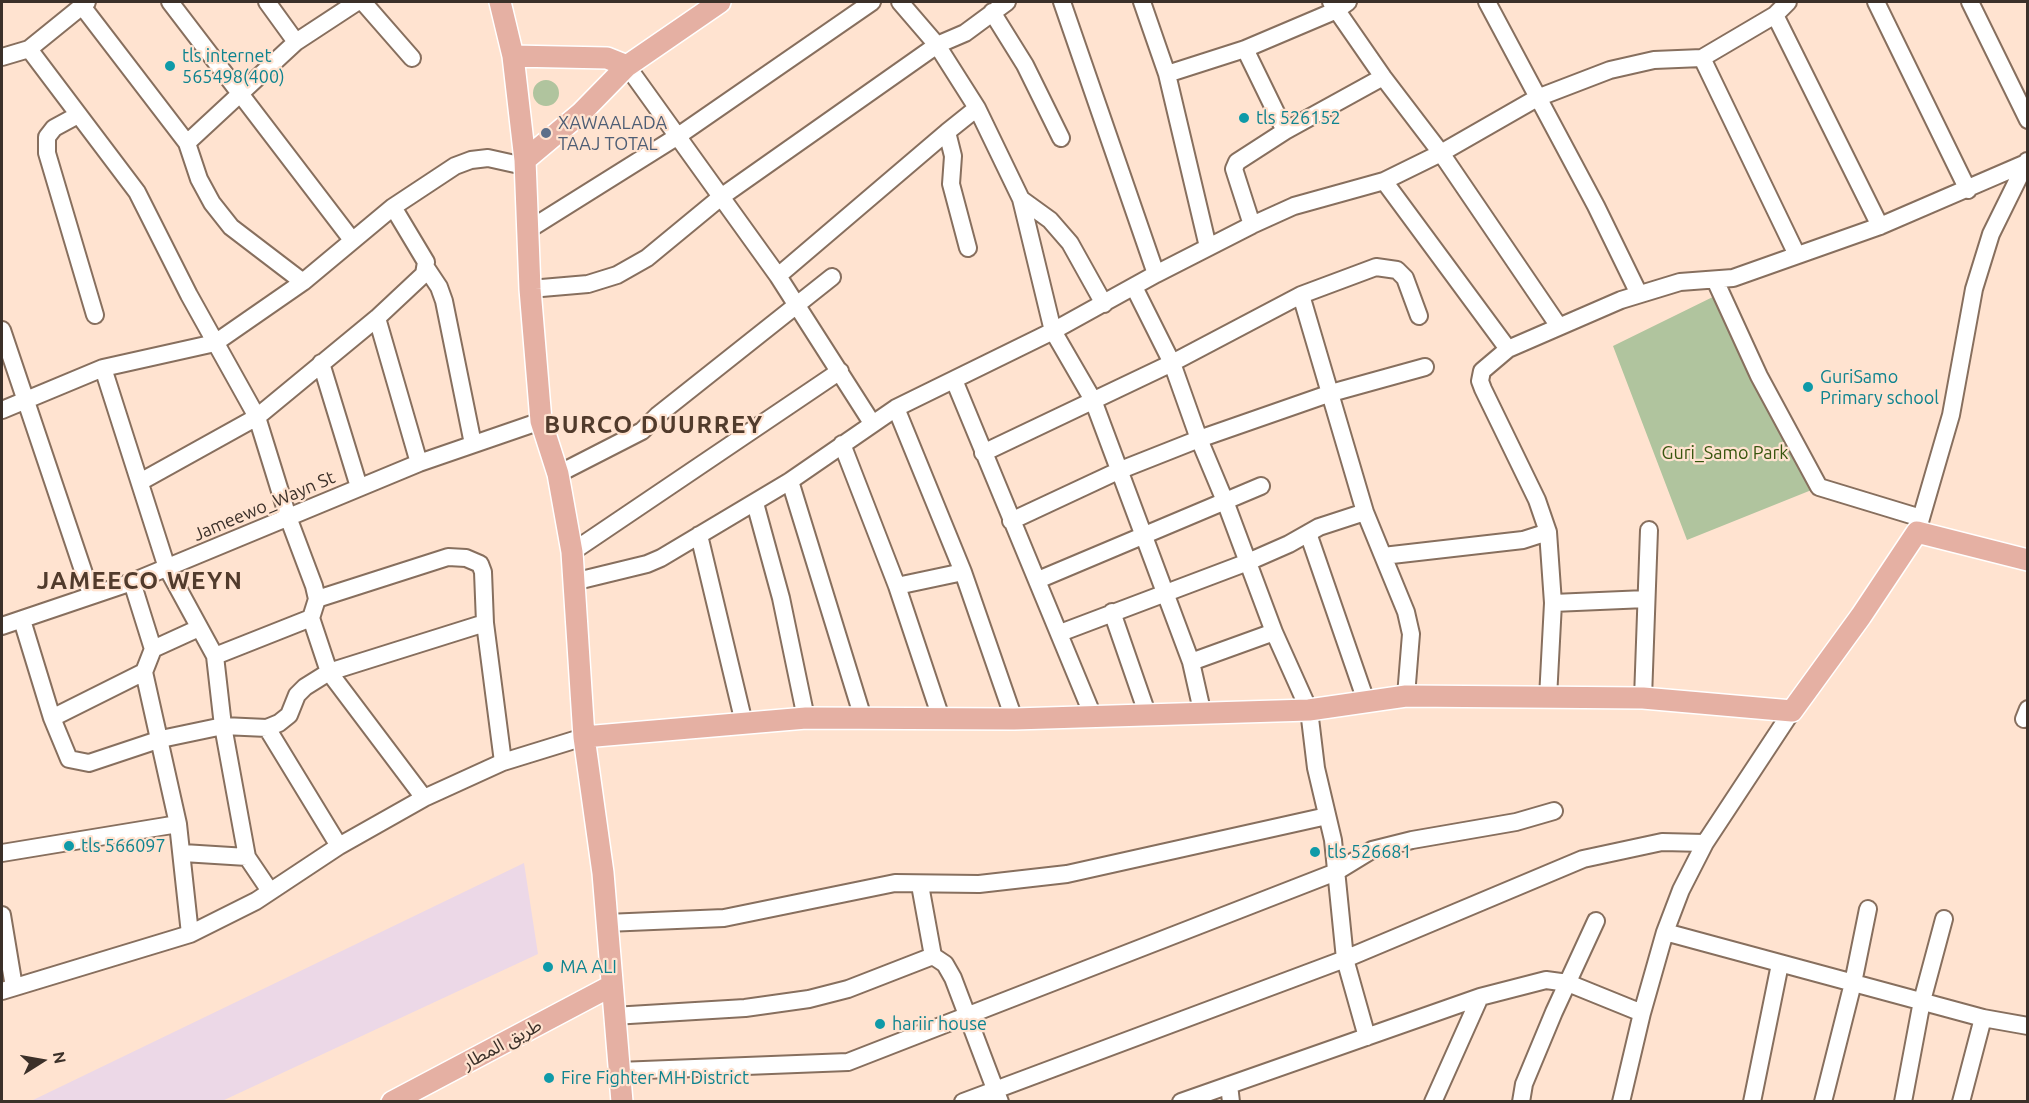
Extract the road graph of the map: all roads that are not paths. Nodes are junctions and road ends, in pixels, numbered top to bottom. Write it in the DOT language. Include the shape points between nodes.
graph roads {
  1 [pos="170,2"];
  2 [pos="267,2"];
  3 [pos="357,2"];
  4 [pos="363,2"];
  5 [pos="502,2"];
  6 [pos="720,2"];
  7 [pos="872,2"];
  8 [pos="900,2"];
  9 [pos="1007,2"];
  10 [pos="1062,2"];
  11 [pos="1142,2"];
  12 [pos="1487,2"];
  13 [pos="1788,2"];
  14 [pos="1876,2"];
  15 [pos="1970,2"];
  16 [pos="85,4"];
  17 [pos="1338,4"];
  18 [pos="992,12"];
  19 [pos="1775,15"];
  20 [pos="296,42"];
  21 [pos="937,45"];
  22 [pos="29,49"];
  23 [pos="1245,49"];
  24 [pos="513,56"];
  25 [pos="2,57"];
  26 [pos="412,58"];
  27 [pos="1702,58"];
  28 [pos="627,66"];
  29 [pos="1167,74"];
  30 [pos="1383,77"];
  31 [pos="241,93"];
  32 [pos="1537,98"];
  33 [pos="977,108"];
  34 [pos="78,115"];
  35 [pos="2028,120"];
  36 [pos="1286,131"];
  37 [pos="947,132"];
  38 [pos="678,136"];
  39 [pos="1061,138"];
  40 [pos="187,143"];
  41 [pos="1441,153"];
  42 [pos="2027,161"];
  43 [pos="524,163"];
  44 [pos="1384,181"];
  45 [pos="1968,190"];
  46 [pos="721,197"];
  47 [pos="1021,199"];
  48 [pos="393,207"];
  49 [pos="1252,225"];
  50 [pos="1880,226"];
  51 [pos="528,230"];
  52 [pos="352,240"];
  53 [pos="1208,247"];
  54 [pos="968,248"];
  55 [pos="1797,255"];
  56 [pos="426,269"];
  57 [pos="1156,274"];
  58 [pos="778,276"];
  59 [pos="832,277"];
  60 [pos="1715,280"];
  61 [pos="303,282"];
  62 [pos="1134,288"];
  63 [pos="530,289"];
  64 [pos="1639,294"];
  65 [pos="1301,295"];
  66 [pos="1104,304"];
  67 [pos="796,305"];
  68 [pos="95,315"];
  69 [pos="1419,316"];
  70 [pos="377,318"];
  71 [pos="1558,325"];
  72 [pos="2,330"];
  73 [pos="1053,331"];
  74 [pos="215,343"];
  75 [pos="1508,349"];
  76 [pos="321,363"];
  77 [pos="1172,363"];
  78 [pos="1425,367"];
  79 [pos="103,368"];
  80 [pos="840,371"];
  81 [pos="954,380"];
  82 [pos="1330,393"];
  83 [pos="25,399"];
  84 [pos="1093,400"];
  85 [pos="896,408"];
  86 [pos="2,410"];
  87 [pos="257,417"];
  88 [pos="541,421"];
  89 [pos="872,423"];
  90 [pos="1198,439"];
  91 [pos="473,444"];
  92 [pos="842,444"];
  93 [pos="983,453"];
  94 [pos="419,463"];
  95 [pos="1118,471"];
  96 [pos="558,474"];
  97 [pos="790,481"];
  98 [pos="140,482"];
  99 [pos="1261,486"];
  100 [pos="359,487"];
  101 [pos="1225,501"];
  102 [pos="755,503"];
  103 [pos="1365,512"];
  104 [pos="288,517"];
  105 [pos="1011,521"];
  106 [pos="1919,525"];
  107 [pos="1649,530"];
  108 [pos="1548,532"];
  109 [pos="1308,533"];
  110 [pos="699,535"];
  111 [pos="1145,535"];
  112 [pos="572,552"];
  113 [pos="1383,556"];
  114 [pos="2028,560"];
  115 [pos="1248,562"];
  116 [pos="166,568"];
  117 [pos="963,572"];
  118 [pos="1038,580"];
  119 [pos="132,582"];
  120 [pos="573,582"];
  121 [pos="897,586"];
  122 [pos="1166,592"];
  123 [pos="91,594"];
  124 [pos="317,599"];
  125 [pos="1646,599"];
  126 [pos="1553,603"];
  127 [pos="1112,612"];
  128 [pos="311,618"];
  129 [pos="22,620"];
  130 [pos="485,622"];
  131 [pos="2,626"];
  132 [pos="198,628"];
  133 [pos="1274,632"];
  134 [pos="1060,633"];
  135 [pos="153,649"];
  136 [pos="215,656"];
  137 [pos="1191,662"];
  138 [pos="144,672"];
  139 [pos="329,672"];
  140 [pos="1406,696"];
  141 [pos="1548,698"];
  142 [pos="1643,698"];
  143 [pos="1366,701"];
  144 [pos="1309,710"];
  145 [pos="1792,711"];
  146 [pos="1147,713"];
  147 [pos="1203,715"];
  148 [pos="1093,716"];
  149 [pos="941,717"];
  150 [pos="52,718"];
  151 [pos="806,718"];
  152 [pos="863,718"];
  153 [pos="1014,719"];
  154 [pos="744,723"];
  155 [pos="223,726"];
  156 [pos="267,728"];
  157 [pos="584,736"];
  158 [pos="161,739"];
  159 [pos="502,762"];
  160 [pos="424,798"];
  161 [pos="1554,811"];
  162 [pos="1327,816"];
  163 [pos="178,824"];
  164 [pos="1705,843"];
  165 [pos="339,846"];
  166 [pos="2,853"];
  167 [pos="183,853"];
  168 [pos="247,856"];
  169 [pos="1336,872"];
  170 [pos="920,885"];
  171 [pos="270,891"];
  172 [pos="1868,909"];
  173 [pos="2,915"];
  174 [pos="1944,919"];
  175 [pos="1596,921"];
  176 [pos="606,923"];
  177 [pos="1665,932"];
  178 [pos="190,934"];
  179 [pos="933,956"];
  180 [pos="1345,959"];
  181 [pos="1780,964"];
  182 [pos="1853,983"];
  183 [pos="1568,984"];
  184 [pos="611,986"];
  185 [pos="8,989"];
  186 [pos="1480,997"];
  187 [pos="1922,1001"];
  188 [pos="1642,1013"];
  189 [pos="967,1015"];
  190 [pos="613,1016"];
  191 [pos="1983,1018"];
  192 [pos="2028,1026"];
  193 [pos="1367,1037"];
  194 [pos="618,1071"];
  195 [pos="1229,1084"];
  196 [pos="998,1096"];
  197 [pos="392,1101"];
  198 [pos="622,1101"];
  199 [pos="963,1101"];
  200 [pos="1181,1101"];
  201 [pos="1232,1101"];
  202 [pos="1433,1101"];
  203 [pos="1521,1101"];
  204 [pos="1621,1101"];
  205 [pos="1752,1101"];
  206 [pos="1823,1101"];
  207 [pos="1903,1101"];
  208 [pos="1961,1101"];
  1 -- 31 [label="street"];
  2 -- 20 [label="street"];
  3 -- 20 [label="street"];
  4 -- 26 [label="street"];
  5 -- 24 [label="main road"];
  6 -- 28 [label="main road"];
  7 -- 38 [label="street"];
  8 -- 21 [label="street"];
  9 -- 18 [label="street"];
  10 -- 57 [label="street"];
  11 -- 29 [label="street"];
  12 -- 32 [label="street"];
  13 -- 19 [label="street"];
  14 -- 45 [label="street"];
  15 -- 35 [label="street"];
  16 -- 22 [label="street"];
  16 -- 40 [label="street"];
  17 -- 23 [label="street"];
  17 -- 30 [label="street"];
  18 -- 21 [label="street" via="965,33"];
  18 -- 39 [label="street" via="1025,64"];
  19 -- 27 [label="street"];
  19 -- 50 [label="street"];
  20 -- 31 [label="street"];
  21 -- 33 [label="street"];
  21 -- 46 [label="street"];
  22 -- 25 [label="street"];
  22 -- 34 [label="street"];
  23 -- 29 [label="street"];
  23 -- 36 [label="street"];
  24 -- 28 [label="main road" via="607,58"];
  24 -- 43 [label="main road"];
  27 -- 32 [label="street" via="1654,60 1610,70"];
  27 -- 55 [label="street"];
  28 -- 38 [label="street"];
  28 -- 43 [label="main road"];
  29 -- 53 [label="street"];
  30 -- 36 [label="street"];
  30 -- 41 [label="street"];
  31 -- 40 [label="street"];
  31 -- 52 [label="street"];
  32 -- 41 [label="street"];
  32 -- 64 [label="street"];
  33 -- 37 [label="street"];
  33 -- 47 [label="street"];
  34 -- 68 [label="street" via="54,128 47,137 47,153"];
  34 -- 74 [label="street" via="137,192"];
  36 -- 49 [label="street" via="1234,165"];
  37 -- 54 [label="street" via="953,156 951,184"];
  37 -- 58 [label="street"];
  38 -- 46 [label="street"];
  38 -- 51 [label="street"];
  40 -- 61 [label="street" via="212,203 231,227"];
  41 -- 44 [label="street"];
  41 -- 71 [label="street"];
  42 -- 45 [label="street"];
  42 -- 106 [label="street" via="1991,234 1974,289 1951,415"];
  43 -- 48 [label="street" via="471,160 455,166"];
  43 -- 51 [label="main road"];
  44 -- 49 [label="street" via="1294,206"];
  44 -- 75 [label="street"];
  45 -- 50 [label="street"];
  46 -- 58 [label="street"];
  46 -- 63 [label="street" via="647,258 617,274 588,284"];
  47 -- 66 [label="street" via="1050,220 1070,243"];
  47 -- 73 [label="street"];
  48 -- 52 [label="street"];
  48 -- 56 [label="street" via="426,262"];
  49 -- 53 [label="street"];
  50 -- 55 [label="street"];
  51 -- 63 [label="main road"];
  52 -- 61 [label="street"];
  53 -- 57 [label="street"];
  55 -- 60 [label="street" via="1733,278"];
  56 -- 70 [label="street"];
  56 -- 91 [label="street" via="444,301"];
  57 -- 62 [label="street"];
  58 -- 67 [label="street"];
  59 -- 67 [label="street"];
  60 -- 64 [label="street" via="1680,282"];
  60 -- 106 [label="street" via="1759,376 1819,487"];
  61 -- 74 [label="street"];
  62 -- 66 [label="street"];
  62 -- 77 [label="street"];
  63 -- 88 [label="main road"];
  64 -- 71 [label="street"];
  65 -- 69 [label="street" via="1376,267 1387,267 1405,278"];
  65 -- 77 [label="street"];
  65 -- 82 [label="street"];
  66 -- 73 [label="street"];
  67 -- 80 [label="street"];
  67 -- 96 [label="street" via="642,431"];
  70 -- 76 [label="street"];
  70 -- 94 [label="street"];
  71 -- 75 [label="street"];
  72 -- 83 [label="street"];
  73 -- 81 [label="street"];
  73 -- 84 [label="street"];
  74 -- 79 [label="street"];
  74 -- 87 [label="street"];
  75 -- 108 [label="street" via="1482,371 1480,381 1537,500"];
  76 -- 87 [label="street"];
  76 -- 100 [label="street"];
  77 -- 84 [label="street"];
  77 -- 90 [label="street"];
  78 -- 82 [label="street"];
  79 -- 83 [label="street"];
  79 -- 98 [label="street"];
  80 -- 89 [label="street"];
  80 -- 112 [label="street"];
  81 -- 85 [label="street"];
  81 -- 93 [label="street"];
  82 -- 90 [label="street"];
  82 -- 103 [label="street"];
  83 -- 86 [label="street"];
  83 -- 123 [label="street"];
  84 -- 93 [label="street"];
  84 -- 95 [label="street"];
  85 -- 89 [label="street"];
  85 -- 117 [label="street"];
  87 -- 98 [label="street"];
  87 -- 104 [label="street"];
  88 -- 91 [label="street, Jameewo_Wayn St"];
  88 -- 96 [label="main road"];
  89 -- 92 [label="street"];
  90 -- 95 [label="street"];
  90 -- 101 [label="street"];
  91 -- 94 [label="street, Jameewo_Wayn St"];
  92 -- 97 [label="street"];
  92 -- 121 [label="street"];
  93 -- 105 [label="street"];
  94 -- 100 [label="street, Jameewo_Wayn St"];
  95 -- 105 [label="street"];
  95 -- 111 [label="street"];
  96 -- 112 [label="main road"];
  97 -- 102 [label="street"];
  97 -- 152 [label="street"];
  98 -- 116 [label="street"];
  99 -- 101 [label="street"];
  100 -- 104 [label="street, Jameewo_Wayn St"];
  101 -- 111 [label="street"];
  101 -- 115 [label="street"];
  102 -- 110 [label="street"];
  102 -- 151 [label="street" via="781,598"];
  103 -- 109 [label="street"];
  103 -- 113 [label="street"];
  104 -- 116 [label="street, Jameewo_Wayn St"];
  104 -- 124 [label="street"];
  105 -- 118 [label="street"];
  106 -- 114 [label="main road"];
  106 -- 145 [label="main road" via="1861,616"];
  107 -- 125 [label="street"];
  108 -- 113 [label="street" via="1523,540"];
  108 -- 126 [label="street"];
  109 -- 115 [label="street"];
  109 -- 143 [label="street"];
  110 -- 120 [label="street" via="647,564"];
  110 -- 154 [label="street"];
  111 -- 118 [label="street"];
  111 -- 122 [label="street"];
  112 -- 120 [label="main road"];
  113 -- 140 [label="street" via="1411,634"];
  115 -- 122 [label="street"];
  115 -- 133 [label="street"];
  116 -- 119 [label="street, Jameewo_Wayn St"];
  116 -- 132 [label="street"];
  117 -- 121 [label="street"];
  117 -- 153 [label="street"];
  118 -- 134 [label="street"];
  119 -- 123 [label="street, Jameewo_Wayn St"];
  119 -- 135 [label="street"];
  120 -- 157 [label="main road"];
  121 -- 149 [label="street"];
  122 -- 127 [label="street"];
  122 -- 137 [label="street"];
  123 -- 129 [label="street, Jameewo_Wayn St"];
  124 -- 128 [label="street"];
  124 -- 130 [label="street" via="448,557 466,558 480,564 483,572"];
  125 -- 126 [label="street"];
  125 -- 142 [label="street"];
  126 -- 141 [label="street"];
  127 -- 134 [label="street"];
  127 -- 146 [label="street"];
  128 -- 136 [label="street"];
  128 -- 139 [label="street"];
  129 -- 131 [label="street, Jameewo_Wayn St"];
  129 -- 150 [label="street"];
  130 -- 139 [label="street"];
  130 -- 159 [label="street"];
  132 -- 135 [label="street"];
  132 -- 136 [label="street"];
  133 -- 137 [label="street"];
  133 -- 144 [label="street"];
  134 -- 148 [label="street"];
  135 -- 138 [label="street"];
  136 -- 155 [label="street"];
  137 -- 147 [label="street"];
  138 -- 150 [label="street"];
  138 -- 158 [label="street"];
  139 -- 156 [label="street" via="297,695 289,715"];
  139 -- 160 [label="street"];
  140 -- 141 [label="main road"];
  140 -- 143 [label="main road"];
  141 -- 142 [label="main road"];
  142 -- 145 [label="main road"];
  143 -- 144 [label="main road"];
  144 -- 147 [label="main road"];
  144 -- 162 [label="street"];
  145 -- 164 [label="street"];
  146 -- 147 [label="main road"];
  146 -- 148 [label="main road"];
  148 -- 153 [label="main road"];
  149 -- 152 [label="main road"];
  149 -- 153 [label="main road"];
  150 -- 158 [label="street" via="64,752 76,762 89,763"];
  151 -- 152 [label="main road"];
  151 -- 154 [label="main road"];
  154 -- 157 [label="main road"];
  155 -- 156 [label="street"];
  155 -- 158 [label="street"];
  155 -- 168 [label="street"];
  156 -- 165 [label="street"];
  157 -- 159 [label="street"];
  157 -- 176 [label="main road"];
  158 -- 163 [label="street"];
  159 -- 160 [label="street"];
  160 -- 165 [label="street"];
  161 -- 169 [label="street" via="1372,850"];
  162 -- 169 [label="street"];
  162 -- 170 [label="street" via="1066,874 979,884"];
  163 -- 166 [label="street"];
  163 -- 167 [label="street"];
  164 -- 177 [label="street"];
  164 -- 180 [label="street" via="1662,842 1583,859"];
  165 -- 171 [label="street"];
  167 -- 168 [label="street"];
  167 -- 178 [label="street"];
  168 -- 171 [label="street"];
  169 -- 180 [label="street"];
  169 -- 189 [label="street"];
  170 -- 176 [label="street" via="895,883 724,918"];
  170 -- 179 [label="street"];
  171 -- 178 [label="street"];
  172 -- 182 [label="street"];
  173 -- 185 [label="street"];
  174 -- 187 [label="street"];
  175 -- 183 [label="street"];
  176 -- 184 [label="main road"];
  177 -- 181 [label="street"];
  177 -- 188 [label="street"];
  178 -- 185 [label="street"];
  179 -- 189 [label="street" via="945,964"];
  179 -- 190 [label="street" via="848,989 809,999 745,1008"];
  180 -- 193 [label="street"];
  180 -- 196 [label="street"];
  181 -- 182 [label="street"];
  181 -- 205 [label="street"];
  182 -- 187 [label="street"];
  182 -- 206 [label="street"];
  183 -- 186 [label="street" via="1546,980"];
  183 -- 188 [label="street"];
  183 -- 203 [label="street" via="1524,1084"];
  184 -- 190 [label="main road"];
  184 -- 197 [label="main road, طريق المطار"];
  186 -- 193 [label="street"];
  186 -- 202 [label="street"];
  187 -- 191 [label="street"];
  187 -- 207 [label="street"];
  188 -- 204 [label="street"];
  189 -- 194 [label="street" via="848,1062"];
  189 -- 196 [label="street"];
  190 -- 194 [label="main road"];
  191 -- 192 [label="street"];
  191 -- 208 [label="street"];
  193 -- 195 [label="street"];
  194 -- 198 [label="main road"];
  195 -- 200 [label="street"];
  195 -- 201 [label="street"];
  196 -- 199 [label="street"];
}
